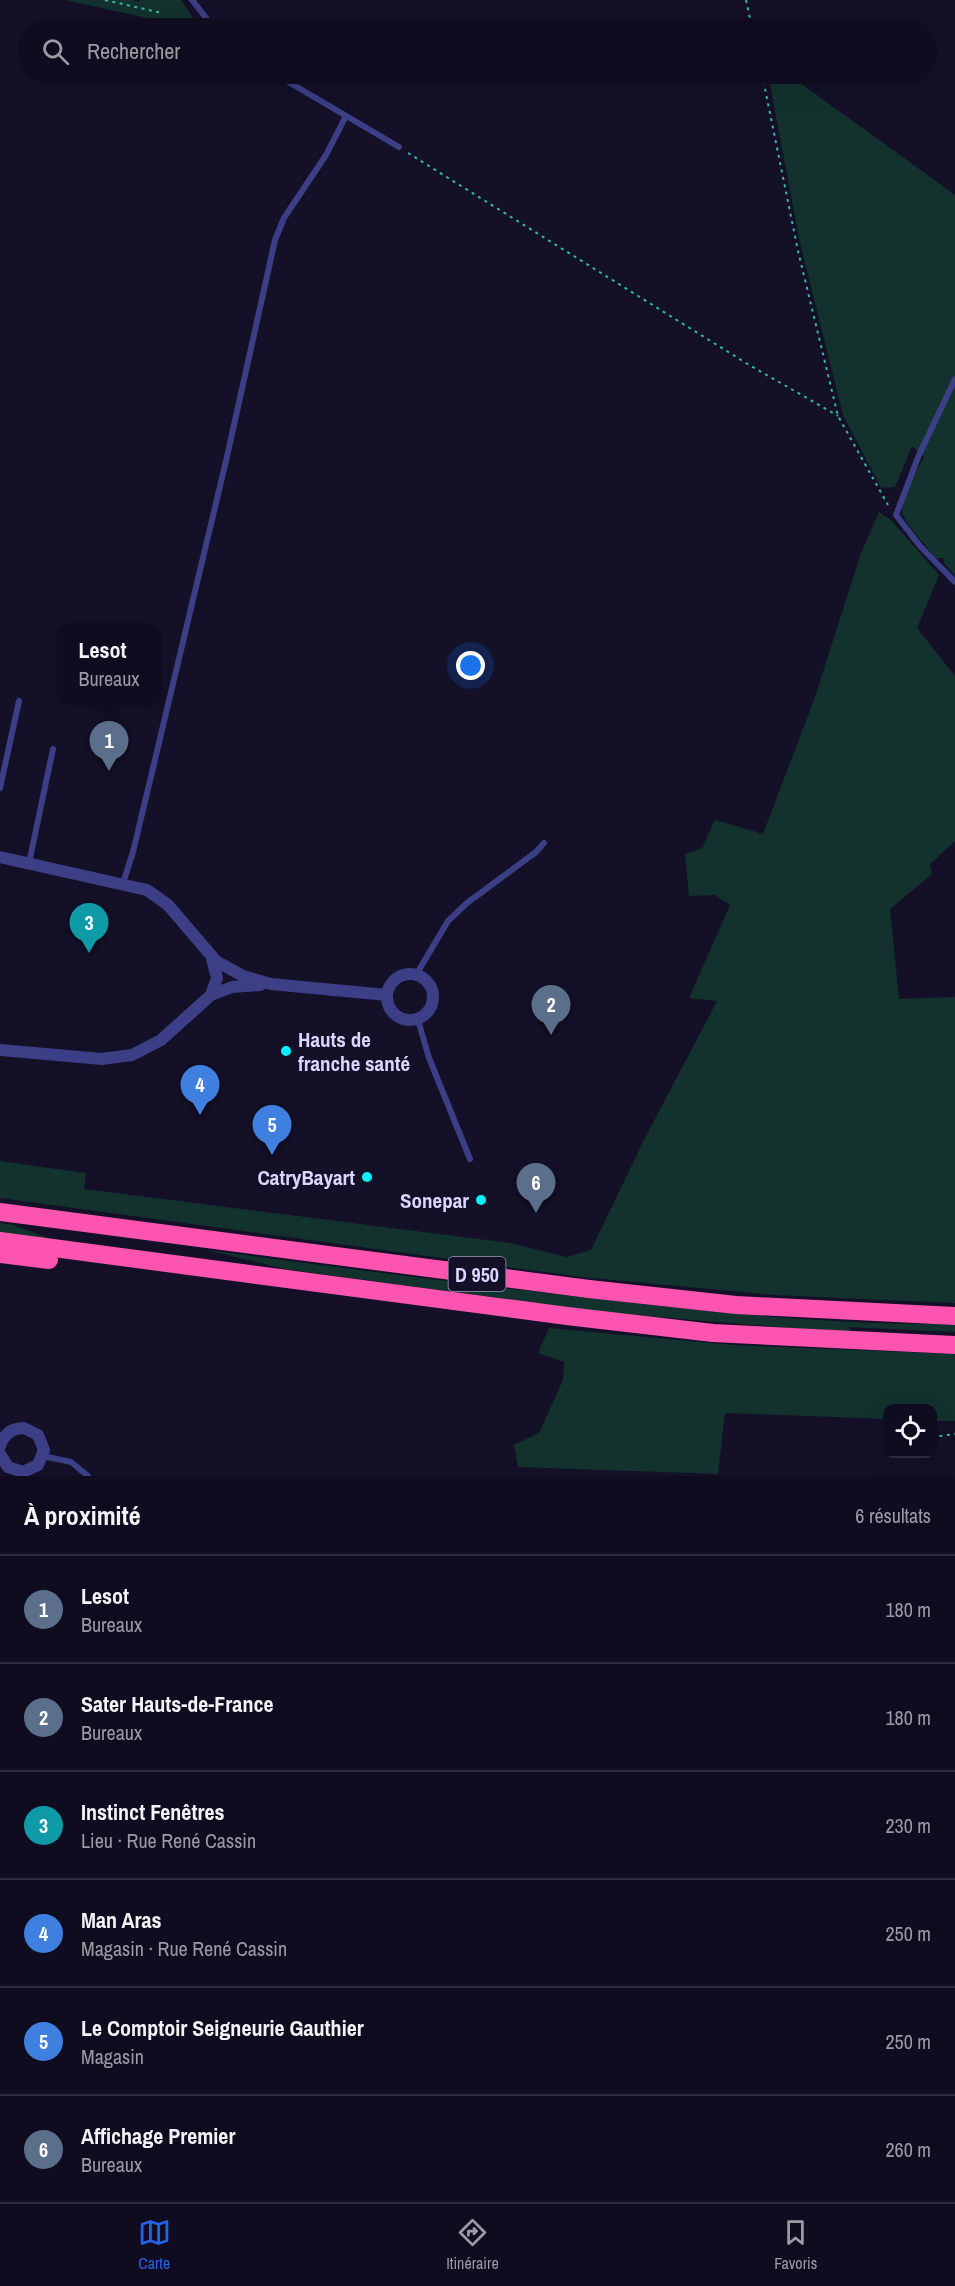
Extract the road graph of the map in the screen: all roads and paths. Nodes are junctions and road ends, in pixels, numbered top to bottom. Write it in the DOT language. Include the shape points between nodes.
graph roads {
  1 [pos="105,0"];
  2 [pos="133,0"];
  3 [pos="192,0"];
  4 [pos="746,0"];
  5 [pos="131,6"];
  6 [pos="162,13"];
  7 [pos="206,18"];
  8 [pos="750,18"];
  9 [pos="292,84"];
  10 [pos="764,84"];
  11 [pos="346,116"];
  12 [pos="399,147"];
  13 [pos="955,379"];
  14 [pos="838,416"];
  15 [pos="896,516"];
  16 [pos="955,582"];
  17 [pos="19,700"];
  18 [pos="53,749"];
  19 [pos="0,788"];
  20 [pos="544,843"];
  21 [pos="0,857"];
  22 [pos="29,864"];
  23 [pos="123,883"];
  24 [pos="212,958"];
  25 [pos="416,975"];
  26 [pos="271,984"];
  27 [pos="211,995"];
  28 [pos="387,995"];
  29 [pos="418,1020"];
  30 [pos="0,1050"];
  31 [pos="470,1159"];
  32 [pos="0,1212"];
  33 [pos="0,1241"];
  34 [pos="0,1254"];
  35 [pos="282,1279"];
  36 [pos="955,1316"];
  37 [pos="955,1345"];
  38 [pos="955,1434"];
  39 [pos="937,1436"];
  40 [pos="0,1446"];
  41 [pos="0,1454"];
  42 [pos="43,1456"];
  43 [pos="4,1471"];
  44 [pos="88,1476"];
  1 -- 5 [label="path"];
  2 -- 5 [label="path"];
  3 -- 7 [label="lane"];
  4 -- 8 [label="path"];
  5 -- 6 [label="path"];
  9 -- 11 [label="lane"];
  10 -- 14 [label="path"];
  11 -- 12 [label="lane"];
  11 -- 23 [label="lane" via="326,155 284,218 275,240"];
  12 -- 14 [label="path"];
  13 -- 15 [label="lane" via="919,455"];
  14 -- 15 [label="path"];
  15 -- 16 [label="lane"];
  17 -- 19 [label="lane"];
  18 -- 22 [label="lane"];
  20 -- 25 [label="lane" via="448,921"];
  21 -- 22 [label="street"];
  22 -- 23 [label="street"];
  23 -- 24 [label="street" via="161,898"];
  24 -- 26 [label="street" via="232,972"];
  24 -- 27 [label="street" via="217,978"];
  25 -- 28 [label="street" via="398,977"];
  25 -- 29 [label="street" via="428,982 434,995 431,1009"];
  26 -- 27 [label="street" via="232,987"];
  26 -- 28 [label="street"];
  27 -- 30 [label="street" via="161,1040 132,1055 102,1059"];
  28 -- 29 [label="street" via="389,1008 398,1017"];
  29 -- 31 [label="lane" via="429,1058"];
  32 -- 36 [label="highway, D 950" via="725,1304"];
  33 -- 35 [label="highway, D 950"];
  34 -- 35 [label="highway" via="138,1270"];
  35 -- 37 [label="highway, D 950" via="713,1333"];
  38 -- 39 [label="path"];
  40 -- 42 [label="street" via="9,1432 27,1428 41,1440"];
  41 -- 43 [label="street"];
  42 -- 43 [label="street" via="27,1471"];
  42 -- 44 [label="lane" via="71,1462"];
}
